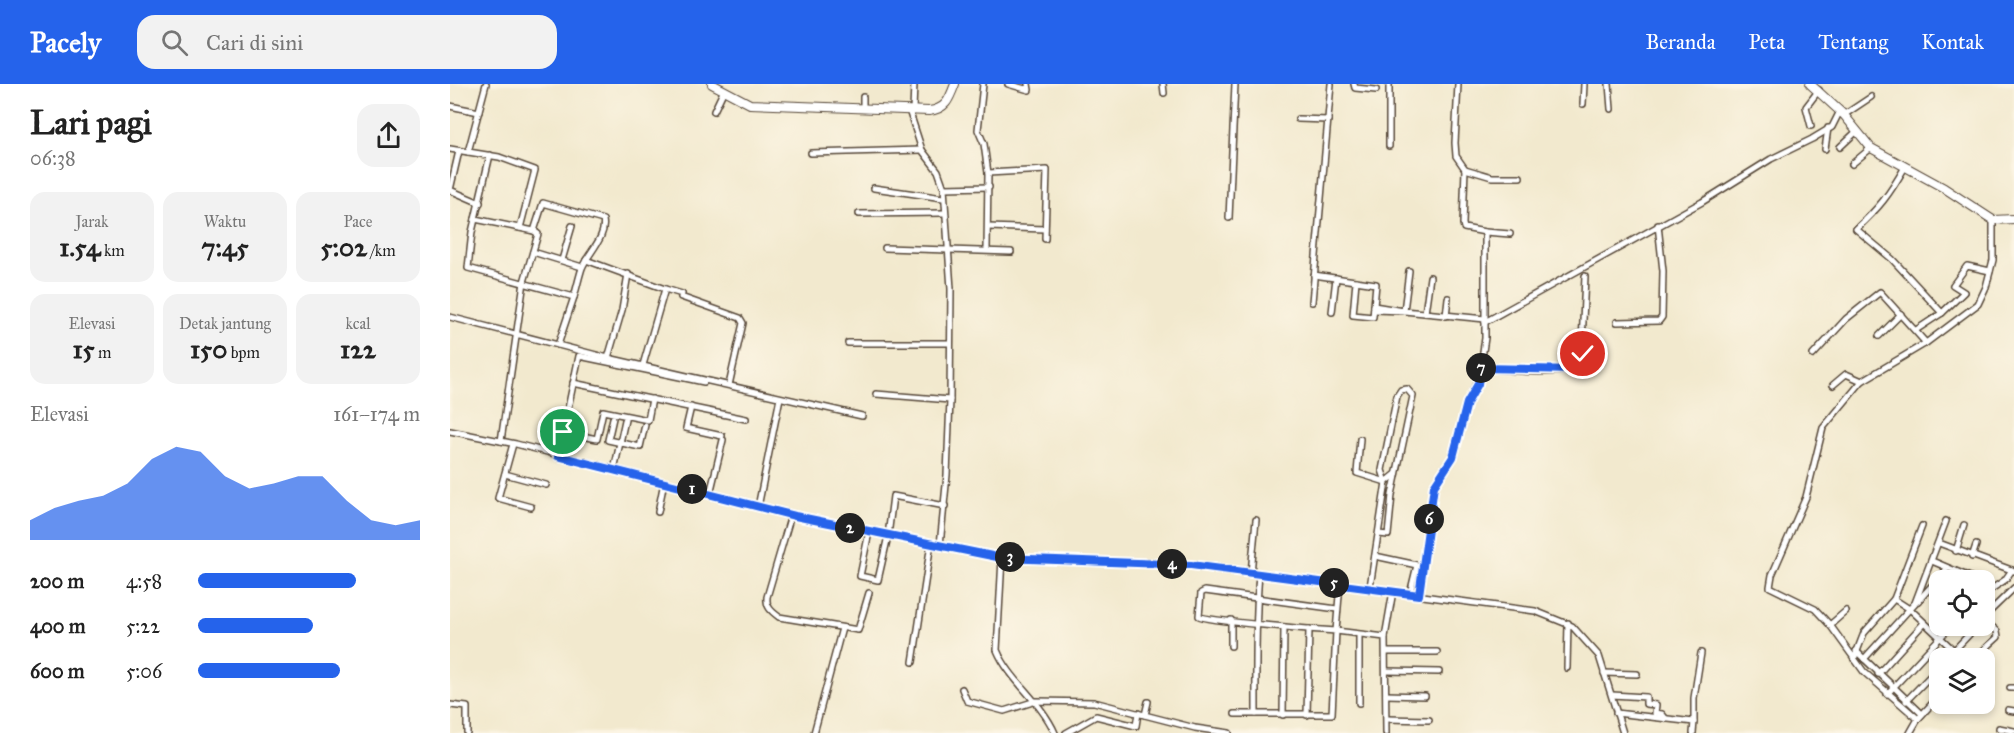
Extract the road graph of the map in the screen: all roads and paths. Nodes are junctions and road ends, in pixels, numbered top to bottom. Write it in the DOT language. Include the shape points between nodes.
graph roads {
  1 [pos="486,84"];
  2 [pos="712,84"];
  3 [pos="914,84"];
  4 [pos="955,84"];
  5 [pos="983,84"];
  6 [pos="1008,84"];
  7 [pos="1028,84"];
  8 [pos="1163,84"];
  9 [pos="1235,84"];
  10 [pos="1331,84"];
  11 [pos="1354,84"];
  12 [pos="1389,84"];
  13 [pos="1458,84"];
  14 [pos="1584,84"];
  15 [pos="1610,84"];
  16 [pos="1810,84"];
  17 [pos="724,90"];
  18 [pos="1376,90"];
  19 [pos="1819,90"];
  20 [pos="1164,93"];
  21 [pos="863,97"];
  22 [pos="1871,97"];
  23 [pos="1583,104"];
  24 [pos="450,106"];
  25 [pos="863,107"];
  26 [pos="1611,109"];
  27 [pos="911,110"];
  28 [pos="714,111"];
  29 [pos="479,112"];
  30 [pos="1842,113"];
  31 [pos="1298,119"];
  32 [pos="1328,120"];
  33 [pos="1811,126"];
  34 [pos="1828,128"];
  35 [pos="1857,131"];
  36 [pos="1389,146"];
  37 [pos="1840,147"];
  38 [pos="1825,148"];
  39 [pos="1871,148"];
  40 [pos="450,149"];
  41 [pos="921,150"];
  42 [pos="459,151"];
  43 [pos="468,152"];
  44 [pos="811,153"];
  45 [pos="490,155"];
  46 [pos="1852,164"];
  47 [pos="1905,167"];
  48 [pos="1465,169"];
  49 [pos="988,173"];
  50 [pos="1520,177"];
  51 [pos="989,187"];
  52 [pos="944,188"];
  53 [pos="874,189"];
  54 [pos="450,190"];
  55 [pos="943,198"];
  56 [pos="480,203"];
  57 [pos="944,213"];
  58 [pos="859,214"];
  59 [pos="1229,218"];
  60 [pos="475,219"];
  61 [pos="2014,219"];
  62 [pos="1993,220"];
  63 [pos="1658,225"];
  64 [pos="572,226"];
  65 [pos="988,226"];
  66 [pos="520,228"];
  67 [pos="1045,229"];
  68 [pos="534,231"];
  69 [pos="1485,232"];
  70 [pos="1510,234"];
  71 [pos="1045,239"];
  72 [pos="885,248"];
  73 [pos="946,248"];
  74 [pos="987,250"];
  75 [pos="533,252"];
  76 [pos="1011,252"];
  77 [pos="586,260"];
  78 [pos="562,261"];
  79 [pos="582,267"];
  80 [pos="1409,271"];
  81 [pos="1990,271"];
  82 [pos="628,274"];
  83 [pos="1314,275"];
  84 [pos="1585,276"];
  85 [pos="1430,277"];
  86 [pos="1336,278"];
  87 [pos="1356,281"];
  88 [pos="524,282"];
  89 [pos="665,289"];
  90 [pos="574,297"];
  91 [pos="1448,298"];
  92 [pos="1312,302"];
  93 [pos="1374,308"];
  94 [pos="1404,311"];
  95 [pos="1332,312"];
  96 [pos="1425,313"];
  97 [pos="1942,313"];
  98 [pos="1901,314"];
  99 [pos="1446,316"];
  100 [pos="450,317"];
  101 [pos="1485,320"];
  102 [pos="1617,322"];
  103 [pos="1916,330"];
  104 [pos="515,334"];
  105 [pos="1879,336"];
  106 [pos="848,343"];
  107 [pos="950,343"];
  108 [pos="1926,343"];
  109 [pos="558,345"];
  110 [pos="1813,355"];
  111 [pos="608,358"];
  112 [pos="644,365"];
  113 [pos="1480,368"];
  114 [pos="1862,381"];
  115 [pos="573,383"];
  116 [pos="715,384"];
  117 [pos="729,385"];
  118 [pos="1833,385"];
  119 [pos="876,394"];
  120 [pos="780,398"];
  121 [pos="652,399"];
  122 [pos="950,400"];
  123 [pos="691,407"];
  124 [pos="862,416"];
  125 [pos="613,418"];
  126 [pos="746,419"];
  127 [pos="625,420"];
  128 [pos="645,425"];
  129 [pos="450,431"];
  130 [pos="563,432"];
  131 [pos="1360,439"];
  132 [pos="501,441"];
  133 [pos="620,443"];
  134 [pos="513,444"];
  135 [pos="558,456"];
  136 [pos="614,470"];
  137 [pos="505,474"];
  138 [pos="1396,474"];
  139 [pos="664,482"];
  140 [pos="1386,482"];
  141 [pos="546,485"];
  142 [pos="710,494"];
  143 [pos="945,506"];
  144 [pos="531,507"];
  145 [pos="758,507"];
  146 [pos="658,512"];
  147 [pos="791,515"];
  148 [pos="1256,520"];
  149 [pos="1946,520"];
  150 [pos="1964,525"];
  151 [pos="1922,526"];
  152 [pos="869,532"];
  153 [pos="1379,534"];
  154 [pos="888,536"];
  155 [pos="931,543"];
  156 [pos="1939,543"];
  157 [pos="940,545"];
  158 [pos="1976,545"];
  159 [pos="1956,551"];
  160 [pos="1375,556"];
  161 [pos="1972,556"];
  162 [pos="1002,558"];
  163 [pos="1932,561"];
  164 [pos="1947,569"];
  165 [pos="2013,570"];
  166 [pos="1251,573"];
  167 [pos="1259,574"];
  168 [pos="1340,584"];
  169 [pos="1995,584"];
  170 [pos="1370,587"];
  171 [pos="2014,588"];
  172 [pos="1394,591"];
  173 [pos="869,593"];
  174 [pos="1410,594"];
  175 [pos="1419,595"];
  176 [pos="1258,598"];
  177 [pos="1894,599"];
  178 [pos="1915,603"];
  179 [pos="1995,607"];
  180 [pos="1337,609"];
  181 [pos="1845,610"];
  182 [pos="1911,610"];
  183 [pos="1232,620"];
  184 [pos="1568,622"];
  185 [pos="1257,623"];
  186 [pos="1924,623"];
  187 [pos="1830,625"];
  188 [pos="1284,627"];
  189 [pos="842,628"];
  190 [pos="1310,629"];
  191 [pos="1995,629"];
  192 [pos="1336,631"];
  193 [pos="1359,636"];
  194 [pos="1968,636"];
  195 [pos="1385,637"];
  196 [pos="1939,637"];
  197 [pos="1231,646"];
  198 [pos="1952,648"];
  199 [pos="1958,648"];
  200 [pos="1986,648"];
  201 [pos="1856,651"];
  202 [pos="1387,652"];
  203 [pos="1437,652"];
  204 [pos="1701,653"];
  205 [pos="1854,659"];
  206 [pos="1864,659"];
  207 [pos="912,662"];
  208 [pos="1567,668"];
  209 [pos="1387,671"];
  210 [pos="1438,672"];
  211 [pos="1604,673"];
  212 [pos="1637,674"];
  213 [pos="1878,674"];
  214 [pos="1929,677"];
  215 [pos="962,688"];
  216 [pos="1893,688"];
  217 [pos="1887,694"];
  218 [pos="1386,695"];
  219 [pos="1612,695"];
  220 [pos="1425,696"];
  221 [pos="1036,700"];
  222 [pos="1906,701"];
  223 [pos="1148,702"];
  224 [pos="1359,703"];
  225 [pos="450,705"];
  226 [pos="1929,707"];
  227 [pos="1616,713"];
  228 [pos="1142,714"];
  229 [pos="1235,714"];
  230 [pos="1256,714"];
  231 [pos="1283,715"];
  232 [pos="1307,715"];
  233 [pos="1920,717"];
  234 [pos="1387,719"];
  235 [pos="1666,719"];
  236 [pos="1429,720"];
  237 [pos="1694,722"];
  238 [pos="1136,726"];
  239 [pos="1999,728"];
  240 [pos="2014,731"];
  241 [pos="467,733"];
  242 [pos="814,733"];
  243 [pos="1055,733"];
  244 [pos="1066,733"];
  245 [pos="1134,733"];
  246 [pos="1229,733"];
  247 [pos="1386,733"];
  248 [pos="1623,733"];
  249 [pos="1693,733"];
  250 [pos="1910,733"];
  1 -- 29 [label="street"];
  2 -- 17 [label="street"];
  3 -- 27 [label="street"];
  4 -- 27 [label="street" via="942,109"];
  5 -- 49 [label="street" via="978,130"];
  6 -- 7 [label="street" via="1029,90"];
  8 -- 20 [label="street"];
  9 -- 59 [label="street"];
  10 -- 32 [label="street"];
  11 -- 18 [label="street" via="1355,88"];
  12 -- 36 [label="street"];
  13 -- 48 [label="street" via="1456,156"];
  14 -- 23 [label="street"];
  15 -- 26 [label="street"];
  16 -- 19 [label="street"];
  17 -- 25 [label="street" via="750,104"];
  17 -- 28 [label="street"];
  19 -- 30 [label="street"];
  19 -- 33 [label="street" via="1806,107"];
  21 -- 25 [label="street"];
  22 -- 30 [label="street"];
  24 -- 29 [label="street"];
  25 -- 27 [label="street"];
  27 -- 41 [label="street"];
  29 -- 43 [label="street"];
  30 -- 34 [label="street"];
  30 -- 35 [label="street"];
  31 -- 32 [label="street"];
  32 -- 83 [label="street"];
  34 -- 38 [label="street"];
  34 -- 63 [label="street"];
  35 -- 37 [label="street"];
  35 -- 39 [label="street"];
  39 -- 46 [label="street"];
  39 -- 47 [label="street"];
  40 -- 42 [label="street"];
  41 -- 44 [label="street"];
  41 -- 52 [label="street" via="938,171"];
  42 -- 43 [label="street"];
  42 -- 54 [label="street"];
  43 -- 45 [label="street"];
  45 -- 56 [label="street"];
  45 -- 66 [label="street" via="535,170"];
  47 -- 62 [label="street"];
  47 -- 97 [label="street" via="1894,190 1856,229 1892,259"];
  48 -- 50 [label="street" via="1488,176"];
  48 -- 69 [label="street" via="1463,226"];
  49 -- 51 [label="street"];
  49 -- 67 [label="street" via="1047,171"];
  51 -- 52 [label="street"];
  51 -- 65 [label="street"];
  52 -- 55 [label="street"];
  53 -- 55 [label="street"];
  54 -- 56 [label="street"];
  55 -- 57 [label="street"];
  56 -- 60 [label="street"];
  57 -- 58 [label="street"];
  57 -- 73 [label="street"];
  60 -- 66 [label="street"];
  60 -- 88 [label="street" via="468,268"];
  61 -- 62 [label="street"];
  62 -- 81 [label="street"];
  63 -- 101 [label="street"];
  63 -- 102 [label="street" via="1662,317 1659,321"];
  64 -- 78 [label="street"];
  65 -- 67 [label="street"];
  65 -- 74 [label="street"];
  66 -- 68 [label="street"];
  67 -- 71 [label="street"];
  68 -- 75 [label="street" via="538,234"];
  68 -- 77 [label="street" via="543,203 603,220 598,241"];
  69 -- 70 [label="street"];
  69 -- 101 [label="street"];
  72 -- 73 [label="street"];
  73 -- 74 [label="street"];
  73 -- 107 [label="street" via="951,289"];
  74 -- 76 [label="street"];
  75 -- 78 [label="street"];
  75 -- 88 [label="street"];
  77 -- 79 [label="street"];
  77 -- 82 [label="street"];
  78 -- 79 [label="street"];
  79 -- 90 [label="street"];
  80 -- 94 [label="street"];
  81 -- 97 [label="street" via="1966,266 1953,285 1964,292"];
  81 -- 108 [label="street" via="1978,304"];
  82 -- 89 [label="street"];
  82 -- 111 [label="street"];
  83 -- 86 [label="street"];
  83 -- 92 [label="street"];
  84 -- 113 [label="street" via="1581,366 1556,371"];
  85 -- 96 [label="street"];
  86 -- 87 [label="street"];
  86 -- 95 [label="street"];
  87 -- 93 [label="street" via="1376,284"];
  87 -- 93 [label="street" via="1353,315 1373,316"];
  88 -- 90 [label="street"];
  88 -- 104 [label="street"];
  89 -- 112 [label="street"];
  89 -- 117 [label="street" via="740,318 743,323"];
  90 -- 109 [label="street"];
  91 -- 99 [label="street"];
  93 -- 94 [label="street"];
  94 -- 96 [label="street"];
  96 -- 99 [label="street"];
  97 -- 103 [label="street"];
  98 -- 103 [label="street"];
  98 -- 105 [label="street"];
  98 -- 110 [label="street" via="1880,292 1846,319"];
  99 -- 101 [label="street"];
  100 -- 104 [label="street"];
  101 -- 113 [label="street"];
  103 -- 108 [label="street"];
  104 -- 109 [label="street"];
  104 -- 132 [label="street"];
  106 -- 107 [label="street"];
  107 -- 122 [label="street"];
  108 -- 114 [label="street"];
  109 -- 111 [label="street"];
  111 -- 112 [label="street"];
  112 -- 117 [label="street"];
  113 -- 175 [label="street" via="1453,457 1434,486"];
  114 -- 118 [label="street" via="1846,374"];
  114 -- 187 [label="street" via="1822,428 1806,497 1770,587 1815,609"];
  115 -- 116 [label="street" via="579,356"];
  115 -- 121 [label="street"];
  115 -- 130 [label="street"];
  117 -- 120 [label="street"];
  119 -- 122 [label="street"];
  120 -- 124 [label="street"];
  120 -- 145 [label="street"];
  121 -- 123 [label="street"];
  121 -- 130 [label="street" via="648,420 603,411 597,439"];
  122 -- 143 [label="street"];
  123 -- 126 [label="street"];
  123 -- 142 [label="street" via="686,428 722,438"];
  125 -- 133 [label="street" via="608,440"];
  127 -- 133 [label="street"];
  128 -- 133 [label="street" via="640,447"];
  129 -- 132 [label="street"];
  130 -- 135 [label="street"];
  131 -- 140 [label="street" via="1355,471"];
  132 -- 134 [label="street"];
  133 -- 136 [label="street"];
  134 -- 135 [label="street"];
  134 -- 137 [label="street"];
  135 -- 136 [label="street"];
  136 -- 139 [label="street"];
  137 -- 141 [label="street"];
  137 -- 144 [label="street" via="498,498"];
  138 -- 140 [label="street"];
  138 -- 140 [label="street" via="1413,396 1407,389 1397,396 1382,470"];
  138 -- 153 [label="street" via="1388,536"];
  139 -- 142 [label="street"];
  139 -- 146 [label="street"];
  140 -- 153 [label="street"];
  142 -- 145 [label="street"];
  143 -- 154 [label="street" via="893,496"];
  143 -- 157 [label="street"];
  145 -- 147 [label="street"];
  147 -- 152 [label="street"];
  147 -- 189 [label="street" via="766,603 779,617"];
  148 -- 166 [label="street"];
  149 -- 156 [label="street"];
  150 -- 159 [label="street"];
  151 -- 177 [label="street"];
  152 -- 154 [label="street"];
  152 -- 154 [label="street" via="860,576 881,576"];
  153 -- 160 [label="street"];
  154 -- 155 [label="street"];
  155 -- 157 [label="street"];
  155 -- 207 [label="street"];
  156 -- 159 [label="street"];
  156 -- 163 [label="street"];
  157 -- 162 [label="street"];
  158 -- 161 [label="street"];
  159 -- 161 [label="street"];
  160 -- 170 [label="street"];
  160 -- 174 [label="street" via="1417,565"];
  161 -- 165 [label="street"];
  162 -- 166 [label="street" via="1137,562"];
  162 -- 221 [label="street" via="997,650"];
  163 -- 164 [label="street"];
  163 -- 178 [label="street"];
  164 -- 178 [label="street"];
  165 -- 169 [label="street"];
  166 -- 167 [label="street"];
  167 -- 168 [label="street"];
  167 -- 176 [label="street"];
  168 -- 170 [label="street"];
  168 -- 180 [label="street"];
  170 -- 172 [label="street"];
  171 -- 179 [label="street"];
  172 -- 174 [label="street"];
  172 -- 195 [label="street"];
  173 -- 189 [label="street" via="860,629"];
  174 -- 175 [label="street"];
  175 -- 184 [label="street" via="1534,611"];
  176 -- 180 [label="street"];
  176 -- 183 [label="street" via="1202,592 1201,618"];
  176 -- 185 [label="street"];
  177 -- 182 [label="street"];
  177 -- 201 [label="street" via="1864,633"];
  178 -- 182 [label="street"];
  180 -- 192 [label="street"];
  181 -- 187 [label="street"];
  182 -- 186 [label="street"];
  182 -- 206 [label="street"];
  183 -- 185 [label="street"];
  183 -- 197 [label="street"];
  184 -- 208 [label="street"];
  184 -- 211 [label="street" via="1599,656"];
  185 -- 188 [label="street"];
  185 -- 230 [label="street"];
  186 -- 196 [label="street"];
  186 -- 213 [label="street"];
  187 -- 205 [label="street"];
  188 -- 190 [label="street"];
  188 -- 231 [label="street"];
  189 -- 242 [label="street"];
  190 -- 192 [label="street"];
  190 -- 232 [label="street"];
  191 -- 200 [label="street" via="1998,637"];
  192 -- 193 [label="street"];
  192 -- 232 [label="street" via="1332,714"];
  193 -- 195 [label="street"];
  193 -- 224 [label="street"];
  194 -- 199 [label="street"];
  195 -- 202 [label="street"];
  196 -- 198 [label="street"];
  196 -- 216 [label="street"];
  201 -- 205 [label="street"];
  201 -- 206 [label="street"];
  202 -- 203 [label="street"];
  202 -- 209 [label="street"];
  204 -- 237 [label="street"];
  205 -- 217 [label="street"];
  206 -- 213 [label="street"];
  209 -- 210 [label="street"];
  209 -- 218 [label="street"];
  211 -- 212 [label="street"];
  211 -- 219 [label="street"];
  213 -- 216 [label="street"];
  214 -- 222 [label="street"];
  215 -- 221 [label="street" via="967,701 999,710"];
  216 -- 217 [label="street"];
  216 -- 222 [label="street"];
  217 -- 233 [label="street"];
  218 -- 220 [label="street"];
  218 -- 234 [label="street"];
  219 -- 227 [label="street"];
  219 -- 235 [label="street" via="1646,697 1646,704 1656,705 1655,713"];
  221 -- 228 [label="street" via="1094,702"];
  221 -- 243 [label="street"];
  222 -- 233 [label="street"];
  223 -- 228 [label="street"];
  225 -- 241 [label="street" via="467,707"];
  226 -- 233 [label="street"];
  227 -- 235 [label="street"];
  227 -- 248 [label="street"];
  228 -- 238 [label="street"];
  228 -- 246 [label="street"];
  229 -- 230 [label="street"];
  230 -- 231 [label="street"];
  231 -- 232 [label="street"];
  233 -- 250 [label="street"];
  234 -- 236 [label="street"];
  234 -- 247 [label="street"];
  235 -- 237 [label="street"];
  237 -- 249 [label="street"];
  238 -- 244 [label="street" via="1096,716"];
  238 -- 245 [label="street"];
  239 -- 240 [label="street"];
}
